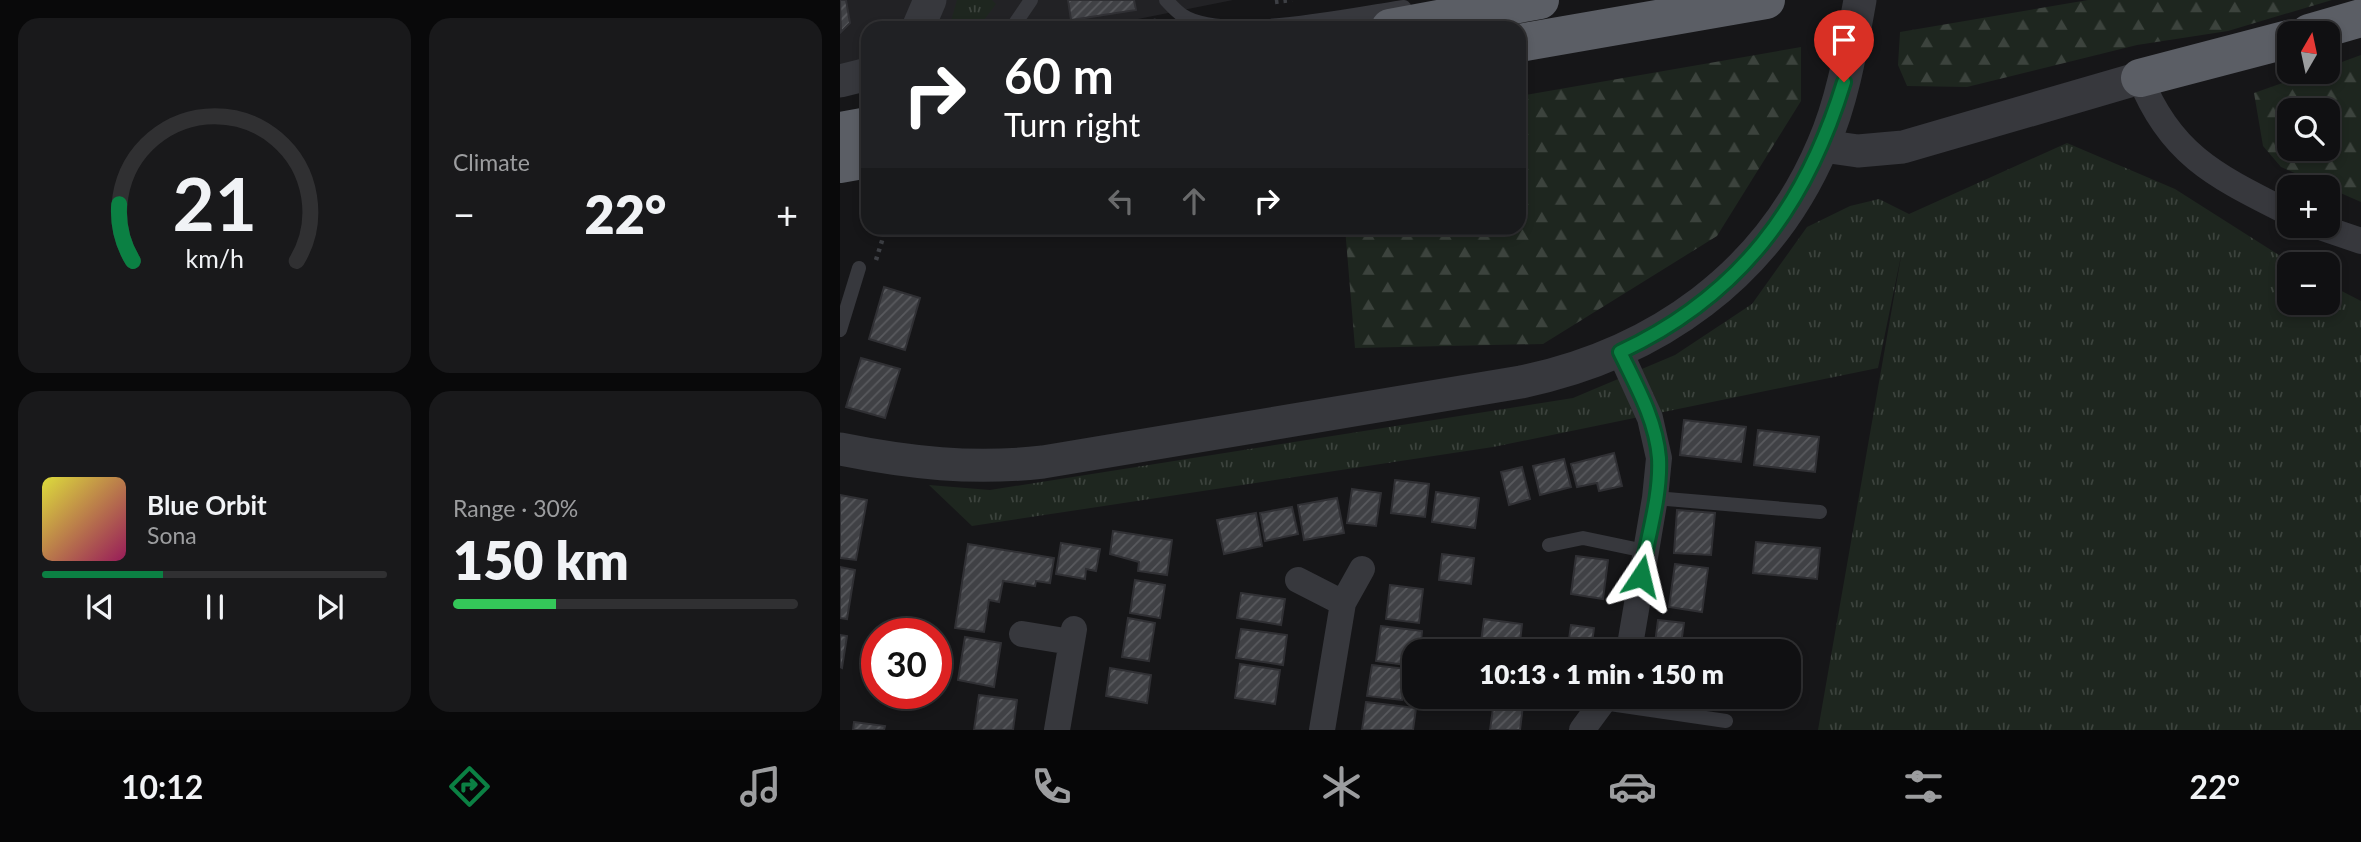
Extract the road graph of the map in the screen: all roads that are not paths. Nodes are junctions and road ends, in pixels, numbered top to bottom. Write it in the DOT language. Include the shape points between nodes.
graph roads {
  1 [pos="930,0"];
  2 [pos="1031,0"];
  3 [pos="1166,0"];
  4 [pos="1540,0"];
  5 [pos="1766,0"];
  6 [pos="1860,0"];
  7 [pos="1424,4"];
  8 [pos="2361,18"];
  9 [pos="921,21"];
  10 [pos="1017,21"];
  11 [pos="1201,21"];
  12 [pos="1301,21"];
  13 [pos="1428,21"];
  14 [pos="2340,24"];
  15 [pos="1526,42"];
  16 [pos="2277,42"];
  17 [pos="861,76"];
  18 [pos="2140,78"];
  19 [pos="840,81"];
  20 [pos="1823,146"];
  21 [pos="861,160"];
  22 [pos="840,164"];
  23 [pos="2277,207"];
  24 [pos="2340,234"];
  25 [pos="2361,241"];
  26 [pos="859,268"];
  27 [pos="840,330"];
  28 [pos="1620,352"];
  29 [pos="840,449"];
  30 [pos="1655,498"];
  31 [pos="1820,512"];
  32 [pos="1549,545"];
  33 [pos="1645,551"];
  34 [pos="1362,569"];
  35 [pos="1298,580"];
  36 [pos="1343,603"];
  37 [pos="1022,634"];
  38 [pos="1631,639"];
  39 [pos="1598,709"];
  40 [pos="1657,709"];
  41 [pos="1726,721"];
  42 [pos="1058,730"];
  43 [pos="1322,730"];
  44 [pos="1582,730"];
  1 -- 9 [label="street"];
  2 -- 10 [label="lane"];
  3 -- 11 [label="lane" via="1184,16"];
  4 -- 13 [label="highway"];
  5 -- 15 [label="highway"];
  6 -- 20 [label="street" via="1844,82"];
  7 -- 12 [label="lane"];
  8 -- 14 [label="highway"];
  16 -- 18 [label="highway"];
  17 -- 19 [label="street"];
  18 -- 20 [label="street" via="1903,146 1858,151"];
  18 -- 23 [label="street" via="2156,115 2179,146 2231,184"];
  20 -- 28 [label="street" via="1788,208 1736,273 1685,316"];
  21 -- 22 [label="highway"];
  24 -- 25 [label="street"];
  26 -- 27 [label="lane"];
  28 -- 29 [label="street" via="1570,371 1521,382 1043,462 959,467 907,463"];
  28 -- 30 [label="street" via="1655,436 1659,457"];
  30 -- 31 [label="lane"];
  30 -- 33 [label="street"];
  32 -- 33 [label="lane" via="1583,538"];
  33 -- 38 [label="street"];
  34 -- 36 [label="street"];
  35 -- 36 [label="street"];
  36 -- 43 [label="street"];
  37 -- 42 [label="street" via="1072,635"];
  39 -- 44 [label="street"];
  40 -- 41 [label="lane"];
}
